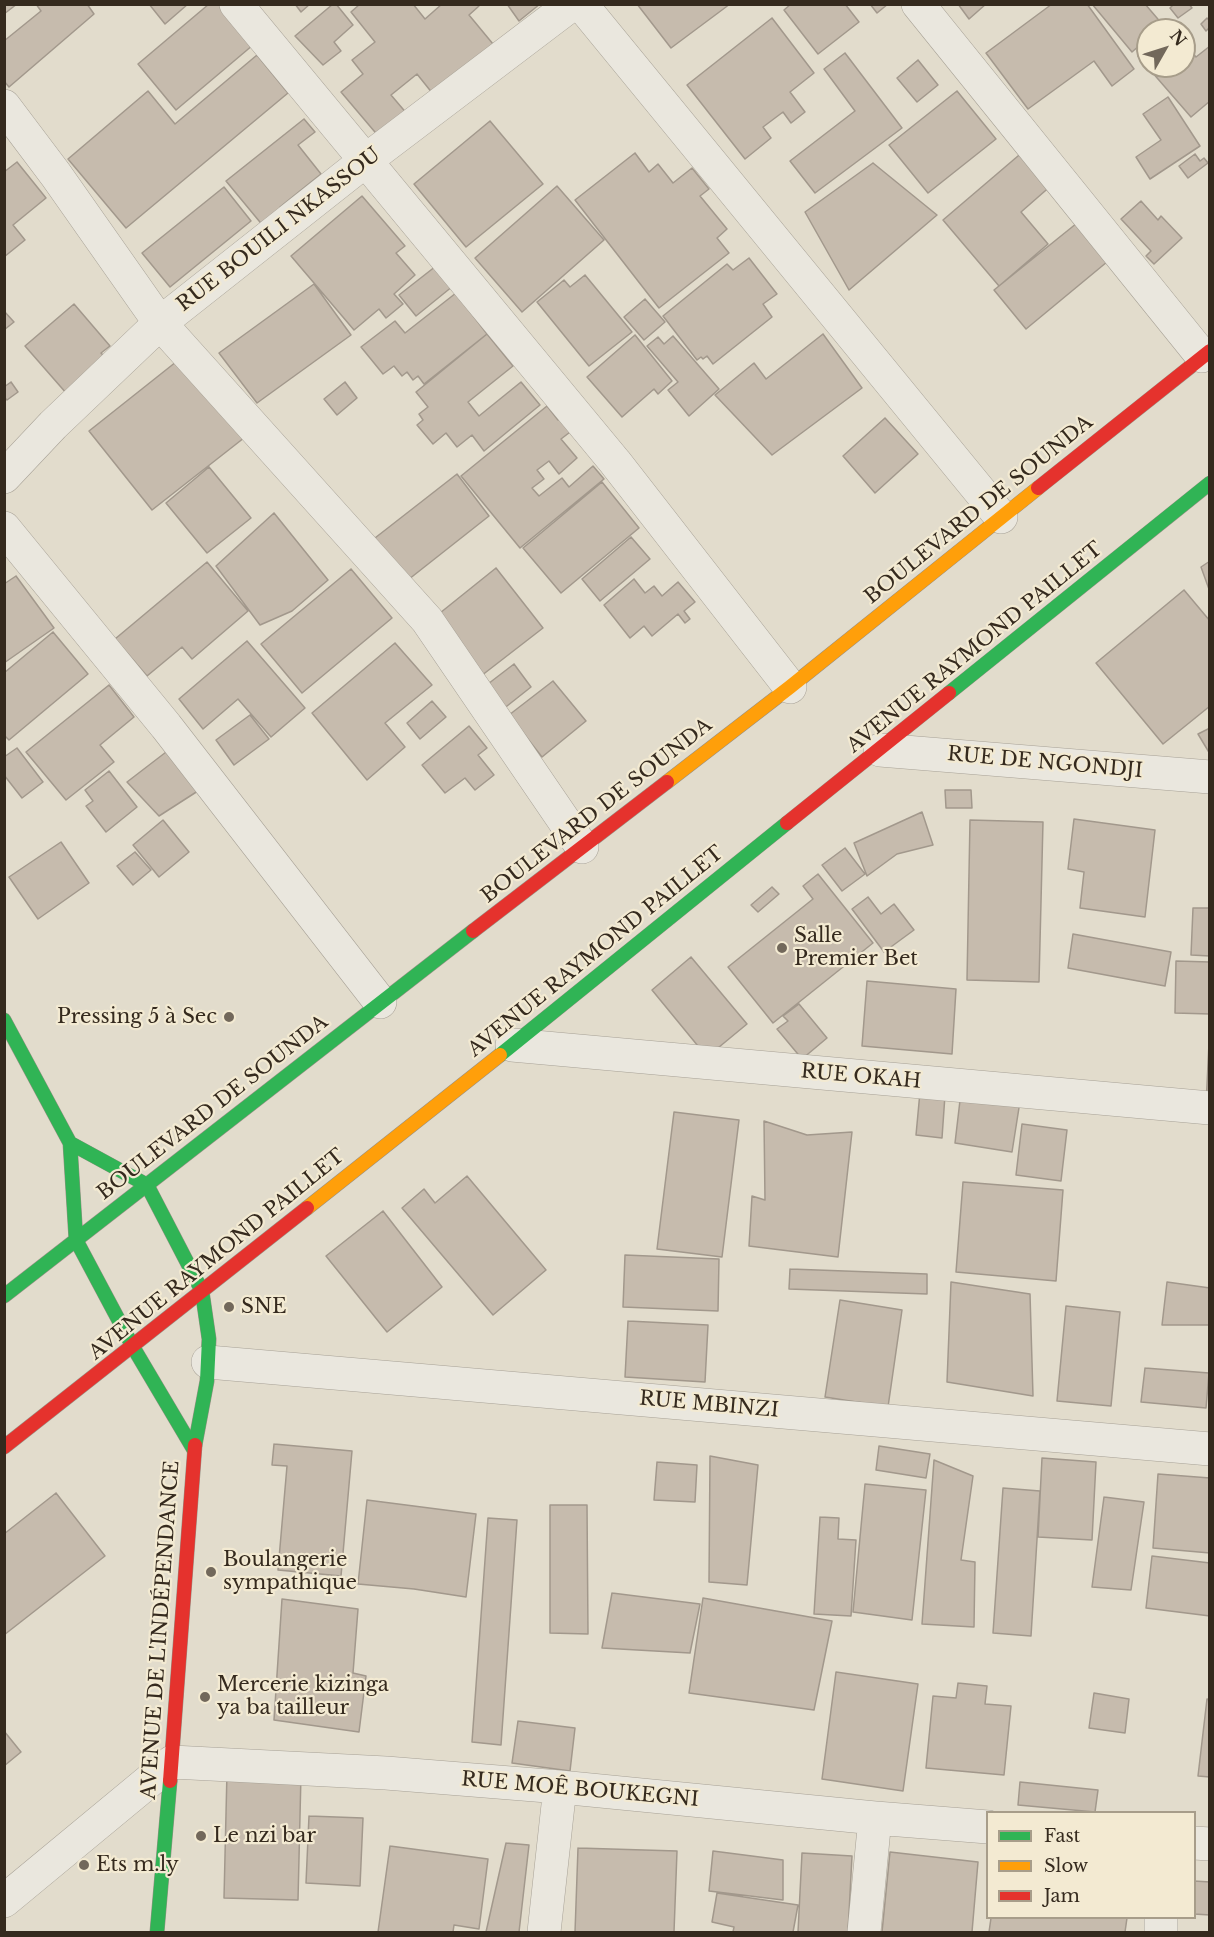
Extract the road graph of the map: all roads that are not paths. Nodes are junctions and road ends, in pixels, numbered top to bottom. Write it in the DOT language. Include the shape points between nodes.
graph roads {
  1 [pos="236,4"];
  2 [pos="572,4"];
  3 [pos="581,4"];
  4 [pos="918,4"];
  5 [pos="4,106"];
  6 [pos="365,161"];
  7 [pos="159,323"];
  8 [pos="1206,353"];
  9 [pos="4,477"];
  10 [pos="1209,483"];
  11 [pos="1001,517"];
  12 [pos="4,528"];
  13 [pos="790,687"];
  14 [pos="880,750"];
  15 [pos="1209,777"];
  16 [pos="582,847"];
  17 [pos="380,1002"];
  18 [pos="4,1020"];
  19 [pos="512,1045"];
  20 [pos="1209,1108"];
  21 [pos="69,1143"];
  22 [pos="147,1185"];
  23 [pos="76,1240"];
  24 [pos="202,1291"];
  25 [pos="4,1296"];
  26 [pos="133,1347"];
  27 [pos="207,1362"];
  28 [pos="4,1448"];
  29 [pos="1209,1449"];
  30 [pos="194,1450"];
  31 [pos="172,1762"];
  32 [pos="560,1787"];
  33 [pos="875,1818"];
  34 [pos="986,1827"];
  35 [pos="4,1901"];
  36 [pos="157,1932"];
  37 [pos="544,1932"];
  38 [pos="864,1932"];
  1 -- 6 [label="street"];
  2 -- 6 [label="street, RUE BOUILI NKASSOU"];
  3 -- 11 [label="street"];
  4 -- 8 [label="street"];
  5 -- 7 [label="street"];
  6 -- 7 [label="street, RUE BOUILI NKASSOU"];
  6 -- 13 [label="street" via="615,462"];
  7 -- 9 [label="street, RUE BOUILI NKASSOU"];
  7 -- 16 [label="street" via="427,620"];
  8 -- 11 [label="main road, BOULEVARD DE SOUNDA"];
  10 -- 14 [label="main road, AVENUE RAYMOND PAILLET"];
  11 -- 13 [label="main road, BOULEVARD DE SOUNDA"];
  12 -- 17 [label="street" via="166,726"];
  13 -- 16 [label="main road, BOULEVARD DE SOUNDA"];
  14 -- 15 [label="street, RUE DE NGONDJI"];
  14 -- 19 [label="main road, AVENUE RAYMOND PAILLET"];
  16 -- 17 [label="main road, BOULEVARD DE SOUNDA"];
  17 -- 22 [label="main road, BOULEVARD DE SOUNDA"];
  18 -- 21 [label="main road"];
  19 -- 20 [label="street, RUE OKAH"];
  19 -- 24 [label="main road, AVENUE RAYMOND PAILLET"];
  21 -- 22 [label="main road"];
  21 -- 23 [label="main road"];
  22 -- 23 [label="main road, BOULEVARD DE SOUNDA"];
  22 -- 24 [label="main road, AVENUE DE L'INDÉPENDANCE"];
  23 -- 25 [label="main road, BOULEVARD DE SOUNDA"];
  23 -- 26 [label="main road, AVENUE DE L'INDÉPENDANCE"];
  24 -- 26 [label="main road, AVENUE RAYMOND PAILLET"];
  24 -- 27 [label="main road, AVENUE DE L'INDÉPENDANCE" via="209,1339"];
  26 -- 28 [label="main road, AVENUE RAYMOND PAILLET"];
  26 -- 30 [label="main road, AVENUE DE L'INDÉPENDANCE"];
  27 -- 29 [label="street, RUE MBINZI"];
  27 -- 30 [label="main road, AVENUE DE L'INDÉPENDANCE"];
  30 -- 31 [label="main road, AVENUE DE L'INDÉPENDANCE"];
  31 -- 32 [label="street, RUE MOÊ BOUKEGNI"];
  31 -- 35 [label="street"];
  31 -- 36 [label="main road, AVENUE DE L'INDÉPENDANCE"];
  32 -- 33 [label="street, RUE MOÊ BOUKEGNI"];
  32 -- 37 [label="street"];
  33 -- 34 [label="street, RUE MOÊ BOUKEGNI"];
  33 -- 38 [label="street"];
}
